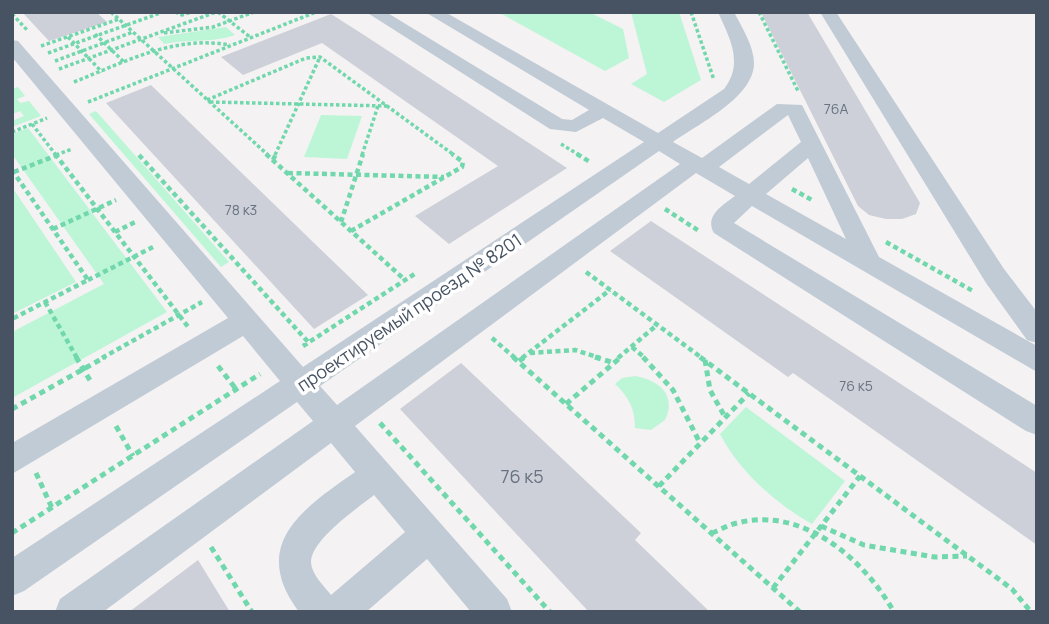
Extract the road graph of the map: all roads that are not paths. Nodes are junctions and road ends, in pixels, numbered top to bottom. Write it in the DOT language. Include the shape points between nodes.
graph roads {
  1 [pos="374,12"];
  2 [pos="433,12"];
  3 [pos="726,12"];
  4 [pos="828,12"];
  5 [pos="37,61"];
  6 [pos="603,110"];
  7 [pos="660,143"];
  8 [pos="813,143"];
  9 [pos="699,165"];
  10 [pos="750,195"];
  11 [pos="870,264"];
  12 [pos="246,321"];
  13 [pos="1037,332"];
  14 [pos="1037,360"];
  15 [pos="301,384"];
  16 [pos="1037,422"];
  17 [pos="334,424"];
  18 [pos="12,460"];
  19 [pos="377,474"];
  20 [pos="428,535"];
  21 [pos="12,579"];
  22 [pos="487,609"];
  23 [pos="73,612"];
  24 [pos="321,612"];
  25 [pos="339,612"];
  1 -- 6 [label="street" via="557,125 576,126"];
  2 -- 6 [label="street"];
  3 -- 7 [label="street, проектируемый проезд № 8201" via="746,62 742,81"];
  4 -- 13 [label="lane" via="995,276"];
  5 -- 12 [label="street" via="79,105 93,140"];
  6 -- 7 [label="street"];
  7 -- 9 [label="street"];
  7 -- 15 [label="street, проектируемый проезд № 8201"];
  8 -- 9 [label="street" via="798,112 784,108"];
  8 -- 10 [label="street"];
  8 -- 11 [label="street"];
  9 -- 10 [label="street"];
  9 -- 17 [label="street"];
  10 -- 11 [label="street"];
  10 -- 16 [label="street" via="723,218 722,228 727,233"];
  11 -- 14 [label="street"];
  12 -- 15 [label="street"];
  12 -- 18 [label="lane"];
  15 -- 17 [label="street"];
  15 -- 21 [label="street, проектируемый проезд № 8201"];
  17 -- 19 [label="street"];
  17 -- 23 [label="street"];
  19 -- 20 [label="street"];
  19 -- 24 [label="street" via="314,524 297,546 296,575"];
  20 -- 22 [label="street"];
  20 -- 25 [label="street"];
}
